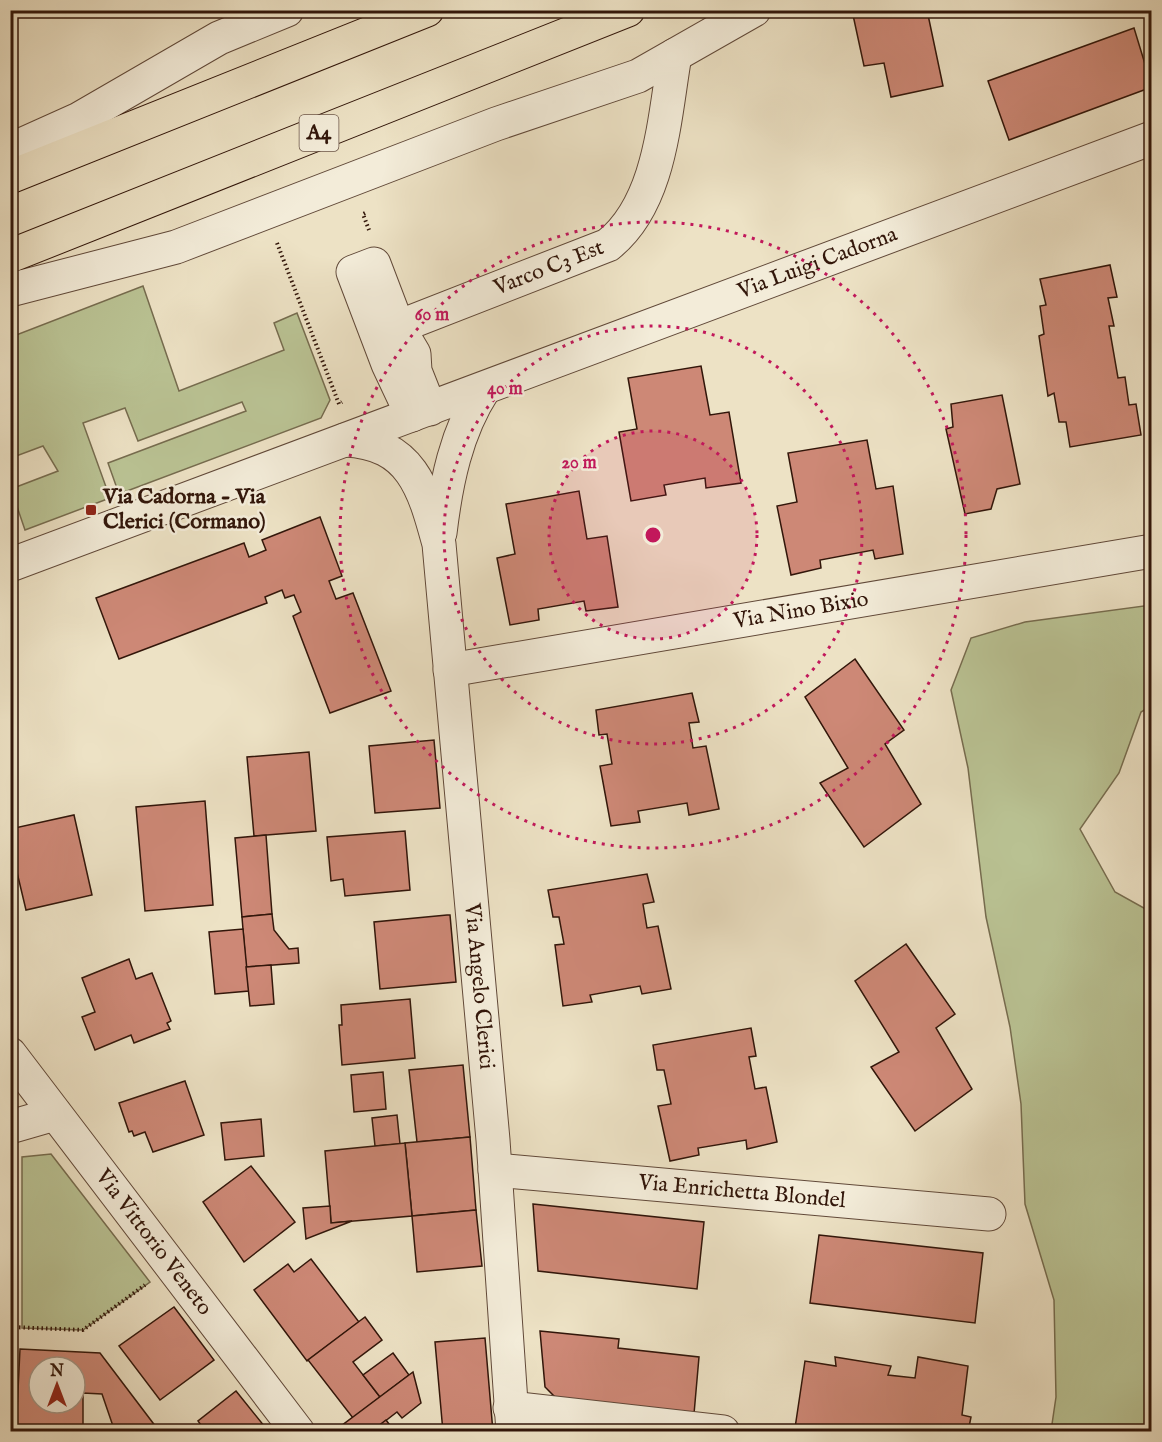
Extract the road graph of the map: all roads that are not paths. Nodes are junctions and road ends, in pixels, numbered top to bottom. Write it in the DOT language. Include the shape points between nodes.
graph roads {
  1 [pos="287,10"];
  2 [pos="427,10"];
  3 [pos="628,10"];
  4 [pos="754,10"];
  5 [pos="675,55"];
  6 [pos="1152,138"];
  7 [pos="10,150"];
  8 [pos="10,177"];
  9 [pos="10,256"];
  10 [pos="10,290"];
  11 [pos="398,327"];
  12 [pos="484,389"];
  13 [pos="421,412"];
  14 [pos="345,440"];
  15 [pos="439,544"];
  16 [pos="1152,551"];
  17 [pos="10,566"];
  18 [pos="450,670"];
  19 [pos="13,1063"];
  20 [pos="56,1114"];
  21 [pos="10,1127"];
  22 [pos="495,1170"];
  23 [pos="989,1214"];
  24 [pos="512,1420"];
  25 [pos="298,1431"];
  26 [pos="723,1431"];
  1 -- 7 [label="street" via="219,38 79,119"];
  2 -- 8 [label="highway"];
  3 -- 9 [label="highway, A4"];
  4 -- 5 [label="street"];
  5 -- 10 [label="street" via="638,76 496,124 176,247"];
  5 -- 11 [label="street, Varco C3 Est" via="647,190 623,233 608,245"];
  6 -- 12 [label="street, Via Luigi Cadorna"];
  11 -- 13 [label="street" via="414,354"];
  11 -- 13 [label="street" via="366,256 388,364"];
  12 -- 13 [label="street, Via Luigi Cadorna"];
  12 -- 15 [label="street, Via Angelo Clerici" via="464,425 456,450"];
  13 -- 14 [label="street, Via Luigi Cadorna"];
  14 -- 15 [label="street, Via Angelo Clerici" via="372,443 409,467 426,498"];
  14 -- 17 [label="street, Via Luigi Cadorna"];
  15 -- 18 [label="street, Via Angelo Clerici"];
  16 -- 18 [label="street, Via Nino Bixio"];
  18 -- 22 [label="street, Via Angelo Clerici"];
  19 -- 20 [label="street, Via Vittorio Veneto"];
  20 -- 21 [label="street"];
  20 -- 25 [label="street, Via Vittorio Veneto"];
  22 -- 23 [label="street, Via Enrichetta Blondel"];
  22 -- 24 [label="street, Via Angelo Clerici"];
  24 -- 26 [label="street"];
}
